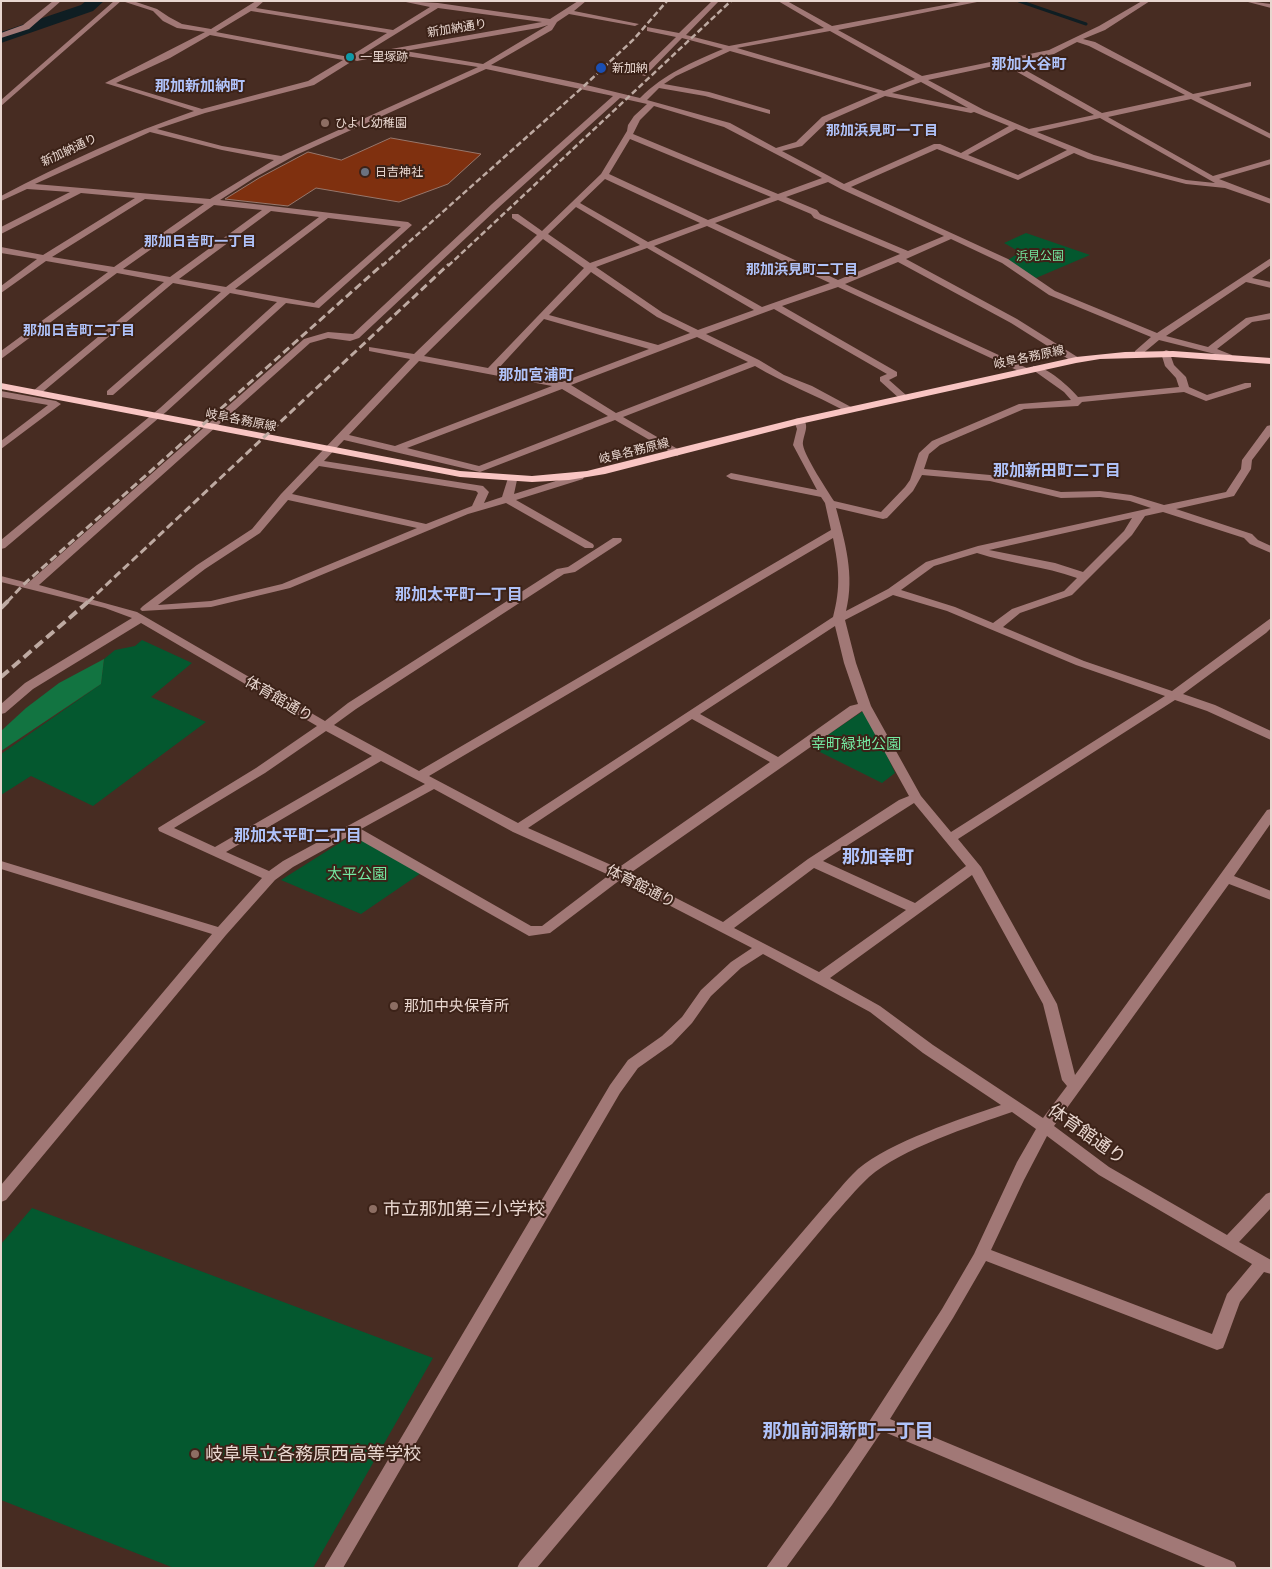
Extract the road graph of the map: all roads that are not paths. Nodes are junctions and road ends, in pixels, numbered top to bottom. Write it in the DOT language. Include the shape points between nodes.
graph roads {
  1 [pos="58,1"];
  2 [pos="118,1"];
  3 [pos="125,1"];
  4 [pos="261,1"];
  5 [pos="404,1"];
  6 [pos="583,1"];
  7 [pos="716,1"];
  8 [pos="781,1"];
  9 [pos="979,1"];
  10 [pos="1147,1"];
  11 [pos="1250,1"];
  12 [pos="438,6"];
  13 [pos="1271,6"];
  14 [pos="252,9"];
  15 [pos="568,12"];
  16 [pos="554,22"];
  17 [pos="635,24"];
  18 [pos="650,29"];
  19 [pos="831,29"];
  20 [pos="210,32"];
  21 [pos="394,32"];
  22 [pos="1,36"];
  23 [pos="679,36"];
  24 [pos="1077,40"];
  25 [pos="728,49"];
  26 [pos="391,51"];
  27 [pos="349,61"];
  28 [pos="1004,62"];
  29 [pos="484,66"];
  30 [pos="642,74"];
  31 [pos="922,79"];
  32 [pos="1248,84"];
  33 [pos="656,85"];
  34 [pos="885,93"];
  35 [pos="619,96"];
  36 [pos="1192,96"];
  37 [pos="641,101"];
  38 [pos="1,104"];
  39 [pos="652,104"];
  40 [pos="202,111"];
  41 [pos="767,112"];
  42 [pos="981,112"];
  43 [pos="1101,116"];
  44 [pos="1016,126"];
  45 [pos="149,128"];
  46 [pos="1030,131"];
  47 [pos="628,135"];
  48 [pos="1271,137"];
  49 [pos="776,150"];
  50 [pos="1074,150"];
  51 [pos="962,155"];
  52 [pos="282,159"];
  53 [pos="1271,160"];
  54 [pos="604,175"];
  55 [pos="1214,178"];
  56 [pos="828,179"];
  57 [pos="25,186"];
  58 [pos="1226,186"];
  59 [pos="844,187"];
  60 [pos="79,191"];
  61 [pos="144,196"];
  62 [pos="779,197"];
  63 [pos="1,198"];
  64 [pos="213,202"];
  65 [pos="1271,202"];
  66 [pos="574,203"];
  67 [pos="269,209"];
  68 [pos="327,215"];
  69 [pos="515,216"];
  70 [pos="710,223"];
  71 [pos="1,231"];
  72 [pos="543,234"];
  73 [pos="952,236"];
  74 [pos="649,245"];
  75 [pos="1,250"];
  76 [pos="904,257"];
  77 [pos="44,258"];
  78 [pos="1271,261"];
  79 [pos="589,267"];
  80 [pos="116,270"];
  81 [pos="1245,279"];
  82 [pos="172,280"];
  83 [pos="837,284"];
  84 [pos="1271,285"];
  85 [pos="1,290"];
  86 [pos="228,290"];
  87 [pos="284,300"];
  88 [pos="775,306"];
  89 [pos="762,310"];
  90 [pos="543,316"];
  91 [pos="1271,316"];
  92 [pos="699,333"];
  93 [pos="1158,337"];
  94 [pos="372,348"];
  95 [pos="660,349"];
  96 [pos="1210,350"];
  97 [pos="1138,353"];
  98 [pos="1166,353"];
  99 [pos="1,356"];
  100 [pos="418,357"];
  101 [pos="1229,357"];
  102 [pos="1076,360"];
  103 [pos="1271,361"];
  104 [pos="756,362"];
  105 [pos="1031,370"];
  106 [pos="489,372"];
  107 [pos="563,385"];
  108 [pos="1248,385"];
  109 [pos="1185,389"];
  110 [pos="3,390"];
  111 [pos="110,393"];
  112 [pos="41,394"];
  113 [pos="903,397"];
  114 [pos="1077,400"];
  115 [pos="848,409"];
  116 [pos="616,416"];
  117 [pos="798,421"];
  118 [pos="1271,428"];
  119 [pos="342,436"];
  120 [pos="1,446"];
  121 [pos="396,449"];
  122 [pos="677,453"];
  123 [pos="316,463"];
  124 [pos="917,472"];
  125 [pos="731,476"];
  126 [pos="579,477"];
  127 [pos="512,480"];
  128 [pos="286,496"];
  129 [pos="507,498"];
  130 [pos="827,499"];
  131 [pos="476,508"];
  132 [pos="1167,508"];
  133 [pos="1140,515"];
  134 [pos="425,528"];
  135 [pos="837,531"];
  136 [pos="617,540"];
  137 [pos="1,546"];
  138 [pos="589,546"];
  139 [pos="978,549"];
  140 [pos="1271,550"];
  141 [pos="1083,576"];
  142 [pos="1,579"];
  143 [pos="30,587"];
  144 [pos="892,590"];
  145 [pos="140,614"];
  146 [pos="839,618"];
  147 [pos="1271,621"];
  148 [pos="995,627"];
  149 [pos="1173,696"];
  150 [pos="865,706"];
  151 [pos="1,710"];
  152 [pos="693,715"];
  153 [pos="326,726"];
  154 [pos="1271,736"];
  155 [pos="382,755"];
  156 [pos="778,762"];
  157 [pos="420,776"];
  158 [pos="434,784"];
  159 [pos="916,798"];
  160 [pos="1271,813"];
  161 [pos="351,829"];
  162 [pos="518,829"];
  163 [pos="949,839"];
  164 [pos="216,852"];
  165 [pos="813,862"];
  166 [pos="1,865"];
  167 [pos="974,867"];
  168 [pos="619,874"];
  169 [pos="270,877"];
  170 [pos="1226,878"];
  171 [pos="1271,896"];
  172 [pos="916,909"];
  173 [pos="724,928"];
  174 [pos="220,932"];
  175 [pos="762,948"];
  176 [pos="820,978"];
  177 [pos="1076,1086"];
  178 [pos="1015,1106"];
  179 [pos="1045,1127"];
  180 [pos="1,1196"];
  181 [pos="1271,1198"];
  182 [pos="1229,1243"];
  183 [pos="982,1253"];
  184 [pos="1266,1265"];
  185 [pos="879,1422"];
  186 [pos="334,1568"];
  187 [pos="526,1568"];
  188 [pos="775,1568"];
  189 [pos="1228,1568"];
  1 -- 22 [label="street" via="26,27"];
  2 -- 38 [label="street"];
  3 -- 20 [label="street" via="155,10 180,26"];
  4 -- 14 [label="street"];
  5 -- 12 [label="street"];
  6 -- 15 [label="street, 新加納通り"];
  7 -- 23 [label="street"];
  8 -- 19 [label="street"];
  9 -- 19 [label="street"];
  10 -- 24 [label="street"];
  11 -- 13 [label="street"];
  12 -- 16 [label="street"];
  12 -- 21 [label="street"];
  14 -- 20 [label="street"];
  14 -- 21 [label="street"];
  15 -- 16 [label="street, 新加納通り"];
  15 -- 17 [label="street"];
  16 -- 26 [label="street, 新加納通り"];
  16 -- 29 [label="street"];
  18 -- 23 [label="street"];
  19 -- 25 [label="street"];
  19 -- 31 [label="street"];
  20 -- 27 [label="street"];
  20 -- 40 [label="street" via="109,83"];
  21 -- 27 [label="street"];
  23 -- 25 [label="street"];
  23 -- 30 [label="street"];
  24 -- 28 [label="street" via="1051,52"];
  24 -- 36 [label="street" via="1092,44"];
  25 -- 33 [label="street"];
  25 -- 34 [label="street"];
  26 -- 27 [label="street, 新加納通り"];
  26 -- 29 [label="street"];
  27 -- 40 [label="street" via="296,88"];
  28 -- 31 [label="street"];
  28 -- 43 [label="street"];
  29 -- 35 [label="street"];
  29 -- 52 [label="street"];
  31 -- 34 [label="street"];
  31 -- 42 [label="street"];
  32 -- 36 [label="street"];
  33 -- 37 [label="street"];
  33 -- 41 [label="street" via="706,94"];
  34 -- 42 [label="street"];
  34 -- 49 [label="street" via="825,119 798,144"];
  35 -- 37 [label="street"];
  35 -- 143 [label="street" via="356,336 328,336 308,341"];
  36 -- 43 [label="street"];
  36 -- 48 [label="street"];
  37 -- 39 [label="street"];
  39 -- 47 [label="street" via="637,118"];
  39 -- 49 [label="street" via="727,125"];
  40 -- 45 [label="street, 新加納通り"];
  42 -- 44 [label="street"];
  43 -- 46 [label="street"];
  43 -- 55 [label="street"];
  44 -- 46 [label="street"];
  44 -- 51 [label="street"];
  45 -- 52 [label="street" via="222,148"];
  45 -- 57 [label="street, 新加納通り"];
  46 -- 50 [label="street"];
  47 -- 54 [label="street"];
  47 -- 62 [label="street"];
  49 -- 56 [label="street"];
  50 -- 51 [label="street" via="1018,178"];
  50 -- 58 [label="street" via="1186,182"];
  51 -- 59 [label="street" via="937,146"];
  52 -- 64 [label="street"];
  53 -- 55 [label="street"];
  54 -- 66 [label="street"];
  54 -- 70 [label="street"];
  55 -- 58 [label="street"];
  56 -- 59 [label="street"];
  56 -- 62 [label="street"];
  57 -- 60 [label="street"];
  57 -- 63 [label="street, 新加納通り"];
  58 -- 65 [label="street"];
  59 -- 73 [label="street"];
  60 -- 61 [label="street"];
  60 -- 71 [label="street"];
  61 -- 64 [label="street"];
  61 -- 77 [label="street"];
  62 -- 70 [label="street"];
  62 -- 76 [label="street"];
  64 -- 67 [label="street"];
  64 -- 80 [label="street"];
  66 -- 72 [label="street"];
  66 -- 74 [label="street"];
  67 -- 68 [label="street"];
  67 -- 82 [label="street"];
  68 -- 86 [label="street"];
  68 -- 87 [label="street" via="408,225 316,306"];
  69 -- 72 [label="street"];
  70 -- 74 [label="street"];
  70 -- 83 [label="street"];
  72 -- 79 [label="street"];
  72 -- 100 [label="street"];
  73 -- 76 [label="street"];
  73 -- 93 [label="street" via="1005,261 1052,293"];
  74 -- 79 [label="street"];
  74 -- 89 [label="street"];
  75 -- 77 [label="street"];
  76 -- 83 [label="street"];
  76 -- 102 [label="street"];
  77 -- 80 [label="street"];
  77 -- 85 [label="street"];
  78 -- 81 [label="street"];
  79 -- 90 [label="street"];
  79 -- 92 [label="street" via="660,315"];
  80 -- 82 [label="street"];
  80 -- 99 [label="street"];
  81 -- 84 [label="street"];
  81 -- 93 [label="street"];
  82 -- 86 [label="street"];
  82 -- 112 [label="street"];
  83 -- 88 [label="street"];
  83 -- 105 [label="street"];
  86 -- 87 [label="street"];
  86 -- 111 [label="street"];
  87 -- 137 [label="street" via="163,410"];
  88 -- 89 [label="street"];
  88 -- 113 [label="street" via="894,374 883,379"];
  89 -- 92 [label="street"];
  90 -- 95 [label="street"];
  90 -- 106 [label="street"];
  91 -- 96 [label="street" via="1249,320"];
  92 -- 95 [label="street"];
  92 -- 104 [label="street"];
  93 -- 96 [label="street"];
  93 -- 97 [label="street"];
  94 -- 100 [label="street"];
  95 -- 107 [label="street"];
  96 -- 101 [label="street"];
  97 -- 98 [label="main road, 岐阜各務原線"];
  97 -- 102 [label="main road, 岐阜各務原線"];
  98 -- 101 [label="main road, 岐阜各務原線"];
  98 -- 109 [label="street" via="1170,366 1181,377"];
  100 -- 106 [label="street"];
  100 -- 119 [label="street"];
  101 -- 103 [label="main road, 岐阜各務原線"];
  102 -- 105 [label="main road, 岐阜各務原線"];
  104 -- 115 [label="street"];
  104 -- 116 [label="street"];
  105 -- 113 [label="main road, 岐阜各務原線"];
  105 -- 114 [label="street" via="1067,390"];
  106 -- 107 [label="street"];
  107 -- 116 [label="street"];
  107 -- 121 [label="street"];
  108 -- 109 [label="street" via="1206,398"];
  109 -- 114 [label="street"];
  110 -- 112 [label="main road, 岐阜各務原線"];
  110 -- 120 [label="street" via="56,404"];
  112 -- 127 [label="main road, 岐阜各務原線" via="460,474"];
  113 -- 115 [label="main road, 岐阜各務原線"];
  114 -- 124 [label="street" via="1078,403 1022,406 936,442 924,453"];
  115 -- 117 [label="main road, 岐阜各務原線"];
  116 -- 121 [label="street" via="480,469"];
  116 -- 122 [label="street"];
  117 -- 122 [label="main road, 岐阜各務原線"];
  117 -- 130 [label="street" via="802,429 798,445"];
  118 -- 132 [label="street" via="1247,460 1246,469 1230,494"];
  119 -- 121 [label="street"];
  119 -- 123 [label="street"];
  122 -- 126 [label="main road, 岐阜各務原線"];
  123 -- 128 [label="street"];
  123 -- 131 [label="street" via="479,488 484,492"];
  124 -- 130 [label="street" via="909,489 883,516"];
  124 -- 132 [label="street" via="990,478 1061,495 1116,495"];
  125 -- 130 [label="street"];
  126 -- 127 [label="main road, 岐阜各務原線"];
  126 -- 129 [label="street"];
  127 -- 129 [label="street"];
  128 -- 134 [label="street"];
  128 -- 145 [label="street" via="256,531 201,567"];
  129 -- 131 [label="street"];
  129 -- 138 [label="street"];
  130 -- 135 [label="street"];
  131 -- 134 [label="street"];
  132 -- 133 [label="street"];
  132 -- 140 [label="street" via="1248,536"];
  133 -- 139 [label="street"];
  133 -- 141 [label="street" via="1128,533"];
  134 -- 145 [label="street" via="286,586 253,596"];
  135 -- 146 [label="street" via="845,571"];
  135 -- 157 [label="street"];
  136 -- 153 [label="street" via="571,570 552,576"];
  139 -- 141 [label="street" via="996,556 1055,566"];
  139 -- 144 [label="street" via="930,564"];
  141 -- 148 [label="street" via="1068,592 1016,611"];
  142 -- 143 [label="street"];
  143 -- 145 [label="street"];
  144 -- 146 [label="street"];
  144 -- 148 [label="street" via="951,608"];
  145 -- 151 [label="street" via="29,686"];
  145 -- 153 [label="street, 体育館通り"];
  146 -- 150 [label="street"];
  146 -- 152 [label="street"];
  147 -- 149 [label="street"];
  148 -- 149 [label="street" via="1088,666"];
  149 -- 154 [label="street" via="1211,708"];
  149 -- 163 [label="street"];
  150 -- 156 [label="street" via="854,710"];
  150 -- 159 [label="street"];
  152 -- 156 [label="street"];
  152 -- 162 [label="street"];
  153 -- 155 [label="street, 体育館通り"];
  153 -- 164 [label="street" via="226,793 164,828"];
  155 -- 157 [label="street, 体育館通り"];
  155 -- 164 [label="street"];
  156 -- 168 [label="street"];
  157 -- 158 [label="street, 体育館通り"];
  158 -- 161 [label="street"];
  158 -- 162 [label="street, 体育館通り"];
  159 -- 163 [label="street"];
  159 -- 165 [label="street" via="903,803"];
  160 -- 170 [label="street"];
  161 -- 168 [label="street" via="529,931 545,930"];
  161 -- 169 [label="street"];
  162 -- 168 [label="street, 体育館通り"];
  163 -- 167 [label="street"];
  164 -- 169 [label="street"];
  165 -- 172 [label="street"];
  165 -- 173 [label="street"];
  166 -- 174 [label="street"];
  167 -- 172 [label="street"];
  167 -- 177 [label="street" via="1050,1004 1069,1080"];
  168 -- 173 [label="street, 体育館通り"];
  169 -- 174 [label="street"];
  170 -- 171 [label="street"];
  170 -- 177 [label="street"];
  172 -- 176 [label="street"];
  173 -- 175 [label="street, 体育館通り"];
  174 -- 180 [label="street"];
  175 -- 176 [label="street, 体育館通り"];
  175 -- 186 [label="street" via="736,965 712,987 687,1020 667,1040 633,1064 614,1089"];
  176 -- 178 [label="street, 体育館通り" via="875,1009 928,1049"];
  177 -- 179 [label="street"];
  178 -- 179 [label="street, 体育館通り"];
  178 -- 187 [label="street" via="896,1152 864,1173"];
  179 -- 182 [label="street, 体育館通り" via="1104,1171"];
  179 -- 183 [label="street" via="1030,1150"];
  181 -- 182 [label="street"];
  182 -- 184 [label="street, 体育館通り"];
  183 -- 184 [label="street" via="1217,1343 1233,1299"];
  183 -- 185 [label="street"];
  185 -- 188 [label="street" via="805,1531"];
  185 -- 189 [label="street"];
}
